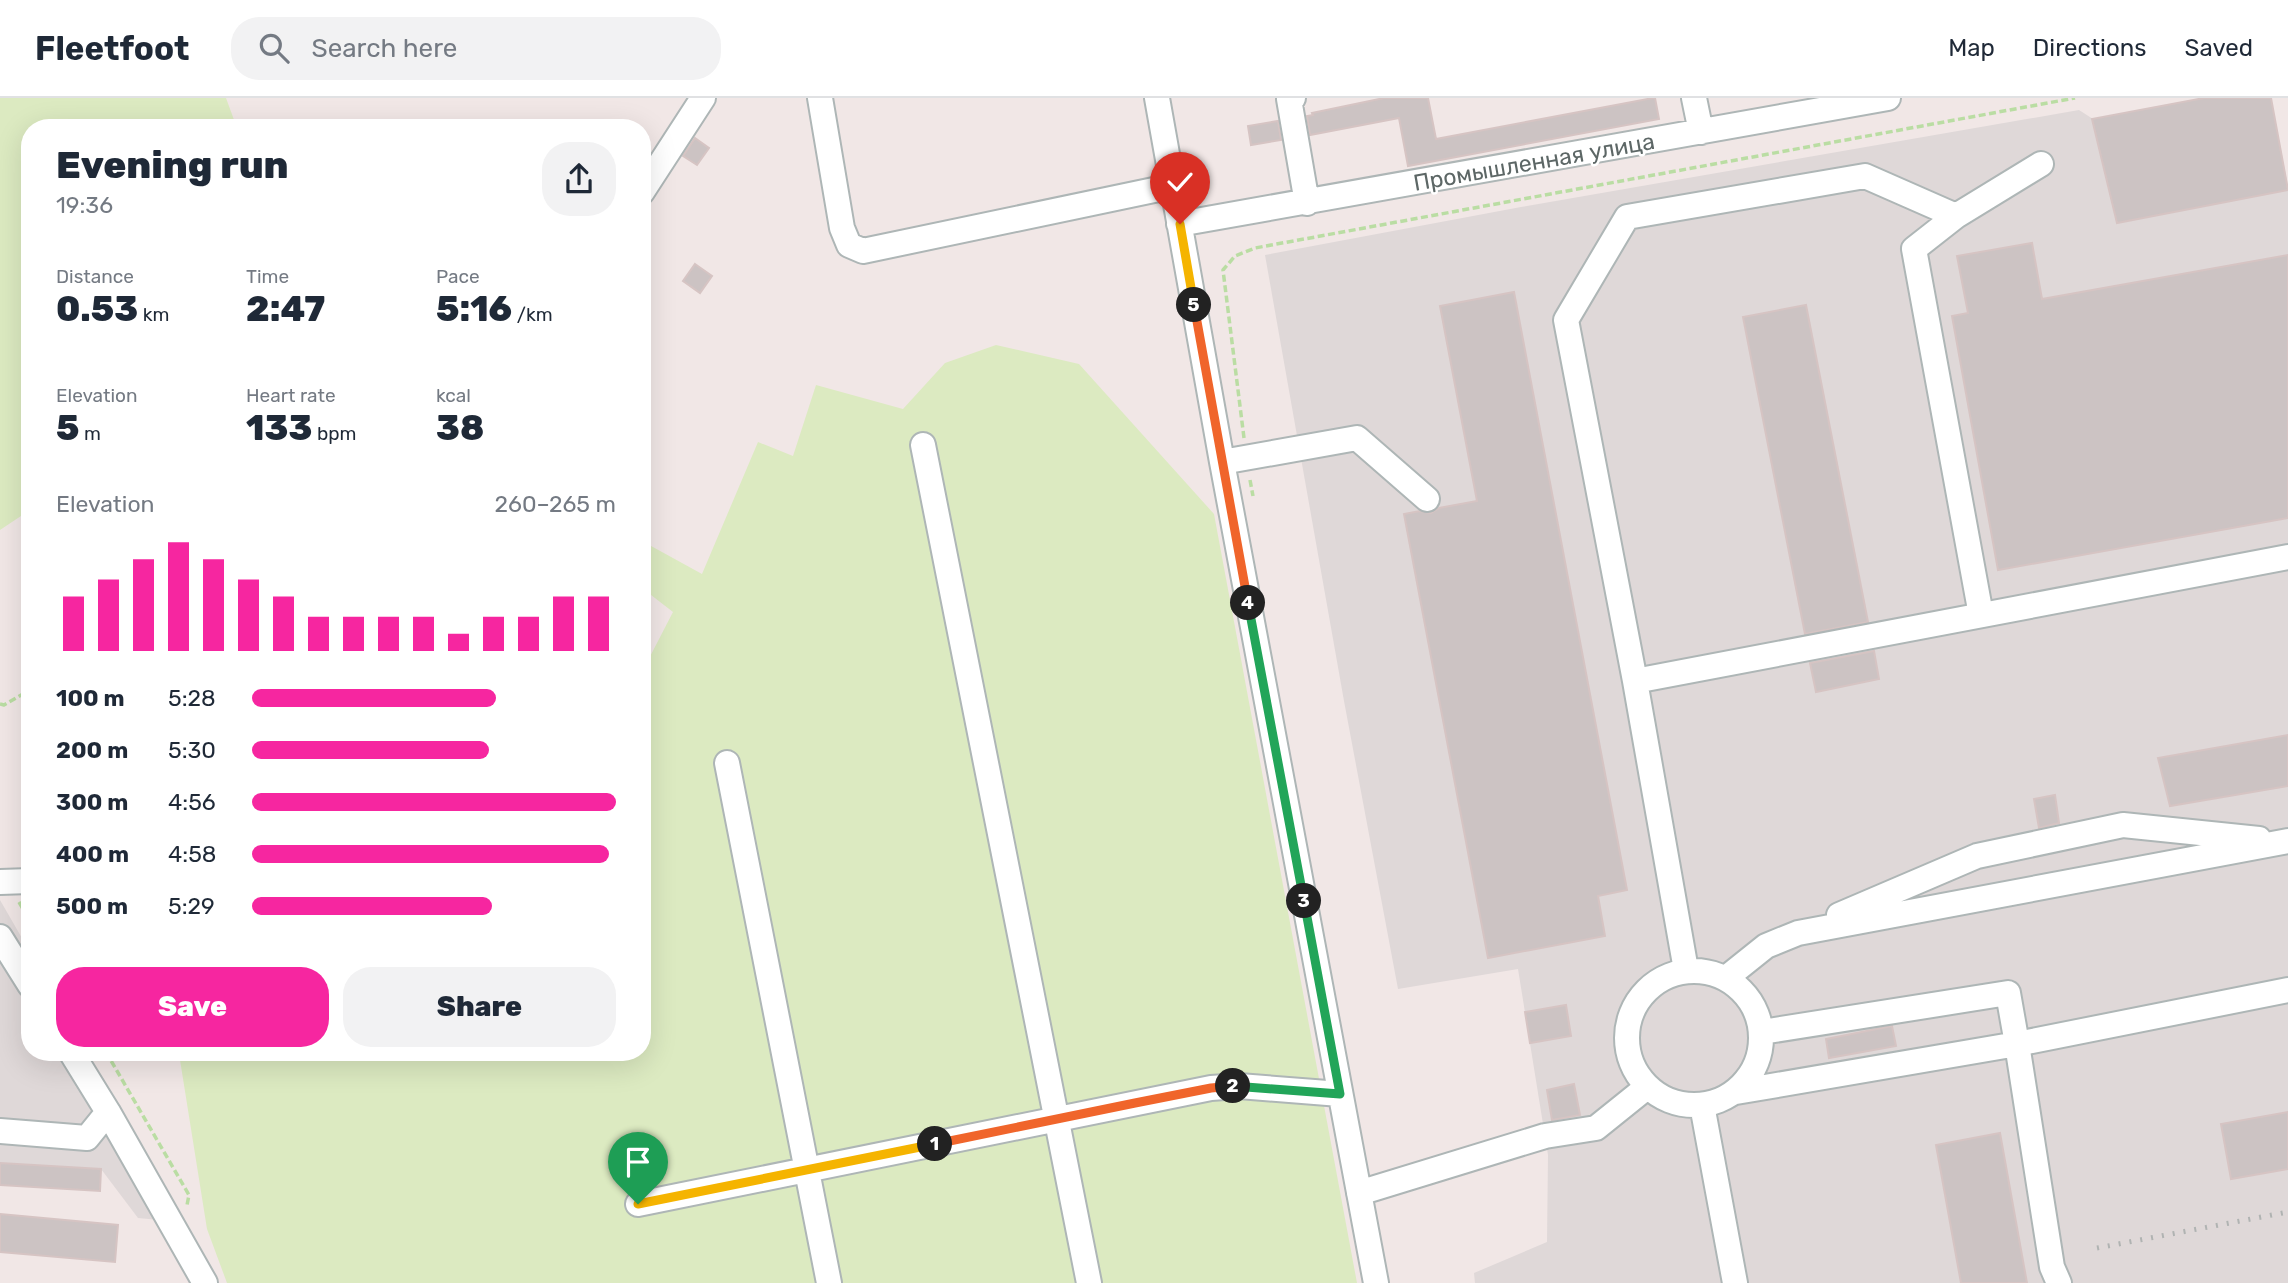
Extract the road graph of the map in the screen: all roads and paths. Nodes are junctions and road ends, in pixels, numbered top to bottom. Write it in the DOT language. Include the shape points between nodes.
graph roads {
  1 [pos="703,98"];
  2 [pos="821,98"];
  3 [pos="1157,98"];
  4 [pos="1293,98"];
  5 [pos="1694,98"];
  6 [pos="1888,98"];
  7 [pos="2075,98"];
  8 [pos="1701,132"];
  9 [pos="2041,164"];
  10 [pos="651,178"];
  11 [pos="1173,186"];
  12 [pos="1307,203"];
  13 [pos="1956,216"];
  14 [pos="1180,224"];
  15 [pos="922,445"];
  16 [pos="1246,457"];
  17 [pos="1222,461"];
  18 [pos="1254,498"];
  19 [pos="1427,499"];
  20 [pos="2288,556"];
  21 [pos="1981,615"];
  22 [pos="1635,681"];
  23 [pos="21,695"];
  24 [pos="0,704"];
  25 [pos="727,763"];
  26 [pos="2288,841"];
  27 [pos="21,881"];
  28 [pos="0,882"];
  29 [pos="1798,933"];
  30 [pos="0,937"];
  31 [pos="1686,970"];
  32 [pos="21,971"];
  33 [pos="1726,978"];
  34 [pos="2288,990"];
  35 [pos="1762,1032"];
  36 [pos="2017,1044"];
  37 [pos="77,1061"];
  38 [pos="111,1061"];
  39 [pos="1647,1087"];
  40 [pos="1736,1092"];
  41 [pos="1340,1094"];
  42 [pos="1702,1105"];
  43 [pos="108,1112"];
  44 [pos="1058,1118"];
  45 [pos="0,1131"];
  46 [pos="806,1171"];
  47 [pos="1359,1193"];
  48 [pos="638,1204"];
  49 [pos="181,1238"];
  50 [pos="205,1283"];
  51 [pos="829,1283"];
  52 [pos="1089,1283"];
  53 [pos="1376,1283"];
  54 [pos="1735,1283"];
  55 [pos="2059,1283"];
  1 -- 10 [label="street"];
  2 -- 11 [label="street" via="842,228 849,245 863,251"];
  3 -- 11 [label="street"];
  4 -- 12 [label="street" via="1289,99"];
  5 -- 8 [label="street"];
  6 -- 8 [label="street, Промышленная улица"];
  7 -- 16 [label="path" via="1255,248 1234,256 1223,270"];
  8 -- 12 [label="street, Промышленная улица"];
  9 -- 13 [label="street"];
  11 -- 14 [label="street"];
  12 -- 14 [label="street, Промышленная улица"];
  13 -- 21 [label="street" via="1914,249"];
  13 -- 22 [label="street" via="1865,176 1627,217 1566,320"];
  14 -- 17 [label="street"];
  15 -- 44 [label="street"];
  16 -- 17 [label="street"];
  16 -- 18 [label="path"];
  16 -- 19 [label="street" via="1357,438"];
  17 -- 41 [label="street"];
  20 -- 21 [label="street"];
  21 -- 22 [label="street"];
  22 -- 31 [label="street"];
  23 -- 24 [label="path"];
  25 -- 46 [label="street"];
  26 -- 29 [label="street"];
  26 -- 29 [label="street" via="2123,825 1977,856"];
  27 -- 28 [label="street"];
  29 -- 33 [label="street" via="1766,946"];
  30 -- 32 [label="street"];
  31 -- 33 [label="street"];
  31 -- 39 [label="street" via="1651,985 1630,1016 1629,1054"];
  33 -- 35 [label="street" via="1754,1006"];
  34 -- 36 [label="street"];
  35 -- 36 [label="street" via="2008,993"];
  35 -- 40 [label="street" via="1760,1055"];
  36 -- 40 [label="street"];
  36 -- 55 [label="street" via="2052,1267"];
  37 -- 43 [label="street"];
  38 -- 49 [label="path" via="189,1195"];
  39 -- 42 [label="street" via="1673,1102"];
  39 -- 47 [label="street" via="1596,1128 1545,1136"];
  40 -- 42 [label="street"];
  41 -- 44 [label="street" via="1211,1088"];
  41 -- 47 [label="street"];
  42 -- 54 [label="street"];
  43 -- 45 [label="street" via="88,1138"];
  43 -- 49 [label="street"];
  44 -- 46 [label="street"];
  44 -- 52 [label="street"];
  46 -- 48 [label="street"];
  46 -- 51 [label="street"];
  47 -- 53 [label="street"];
  49 -- 50 [label="street"];
}
